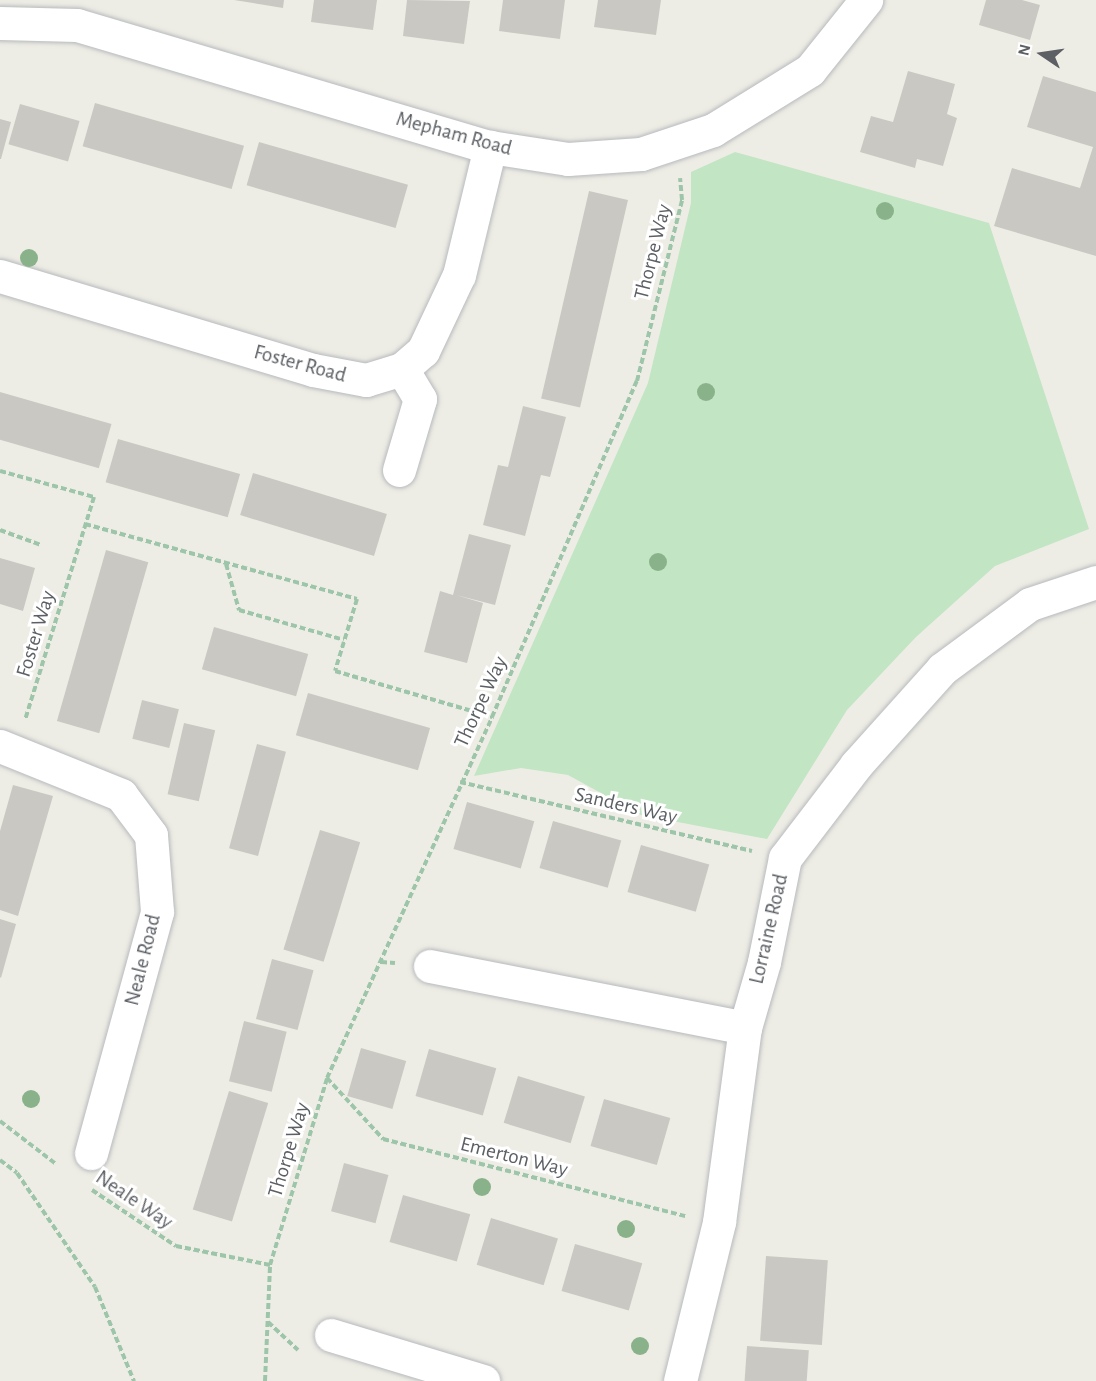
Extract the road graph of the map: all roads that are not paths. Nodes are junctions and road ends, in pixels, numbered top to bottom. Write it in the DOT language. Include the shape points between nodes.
graph roads {
  1 [pos="866,0"];
  2 [pos="0,23"];
  3 [pos="490,147"];
  4 [pos="0,276"];
  5 [pos="402,369"];
  6 [pos="399,470"];
  7 [pos="1096,582"];
  8 [pos="8,749"];
  9 [pos="430,966"];
  10 [pos="745,1028"];
  11 [pos="91,1153"];
  12 [pos="331,1335"];
  13 [pos="483,1381"];
  14 [pos="680,1381"];
  1 -- 3 [label="street, Mepham Road" via="810,70 713,130 641,154 568,159"];
  2 -- 3 [label="street, Mepham Road" via="77,25"];
  3 -- 5 [label="street, Foster Road" via="459,275 423,351"];
  4 -- 5 [label="street, Foster Road" via="313,370 366,380"];
  5 -- 6 [label="street" via="420,399"];
  7 -- 10 [label="street, Lorraine Road" via="1030,604 942,669 855,765 785,858 764,962"];
  8 -- 11 [label="street, Neale Road" via="121,795 152,835 157,912"];
  9 -- 10 [label="street"];
  10 -- 14 [label="street, Lorraine Road" via="718,1224"];
  12 -- 13 [label="street"];
}
